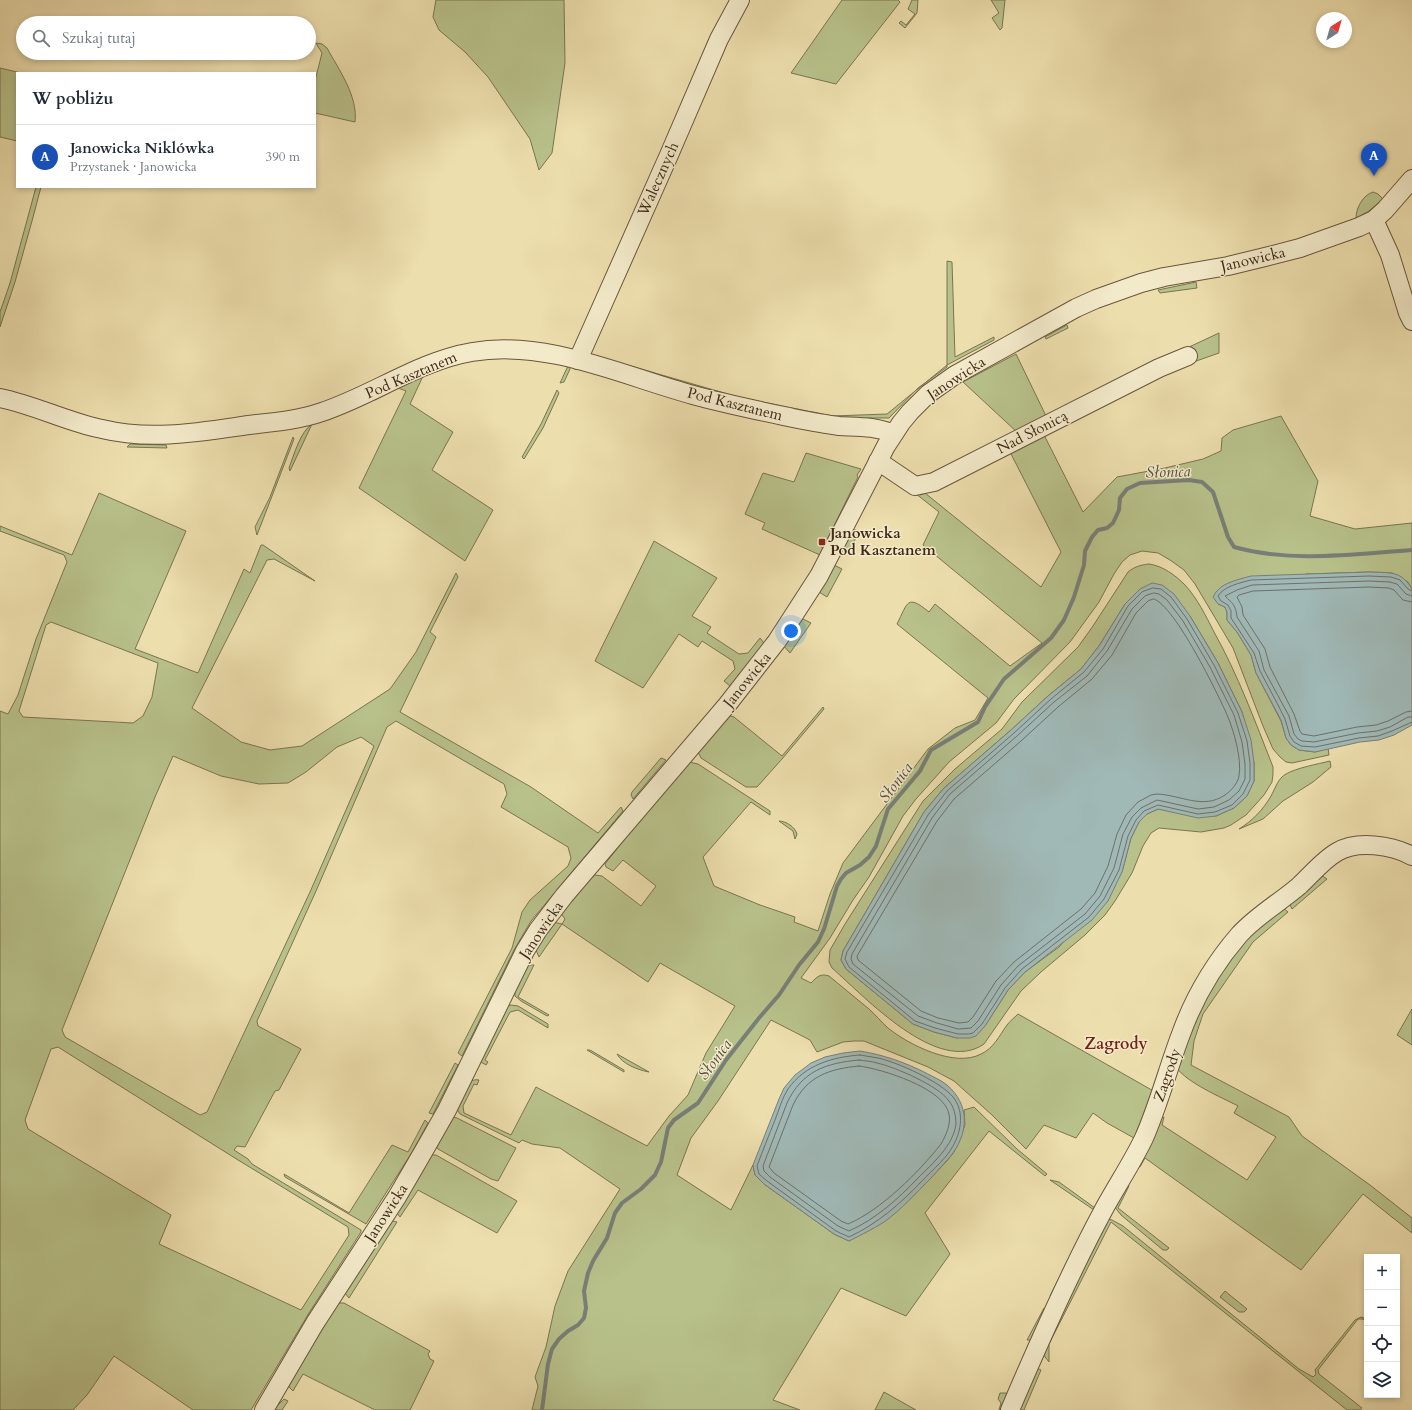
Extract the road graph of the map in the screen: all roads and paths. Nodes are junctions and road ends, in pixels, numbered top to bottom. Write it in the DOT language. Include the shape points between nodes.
graph roads {
  1 [pos="740,0"];
  2 [pos="1412,179"];
  3 [pos="1374,220"];
  4 [pos="1412,322"];
  5 [pos="1188,356"];
  6 [pos="578,360"];
  7 [pos="0,398"];
  8 [pos="893,434"];
  9 [pos="878,461"];
  10 [pos="1411,852"];
  11 [pos="264,1410"];
  12 [pos="1010,1410"];
  1 -- 6 [label="street, Walecznych" via="719,39"];
  2 -- 3 [label="street, Janowicka"];
  3 -- 4 [label="street" via="1390,255"];
  3 -- 8 [label="street, Janowicka" via="1300,248 1228,266 1164,277 1096,299 941,384 920,402"];
  5 -- 9 [label="street, Nad Słonicą" via="1159,368 934,482 915,486"];
  6 -- 7 [label="street, Pod Kasztanem" via="526,350 472,352 424,367 312,416 168,435 146,436 103,430"];
  6 -- 8 [label="street, Pod Kasztanem" via="694,395 808,421 878,428"];
  8 -- 9 [label="street, Janowicka"];
  9 -- 11 [label="street, Janowicka" via="823,570 777,641 727,705 564,896 535,935 426,1147 315,1323"];
  10 -- 12 [label="street, Zagrody" via="1362,845 1336,852 1299,886 1246,928 1223,955 1191,1010 1143,1139 1104,1209 1047,1324"];
}
